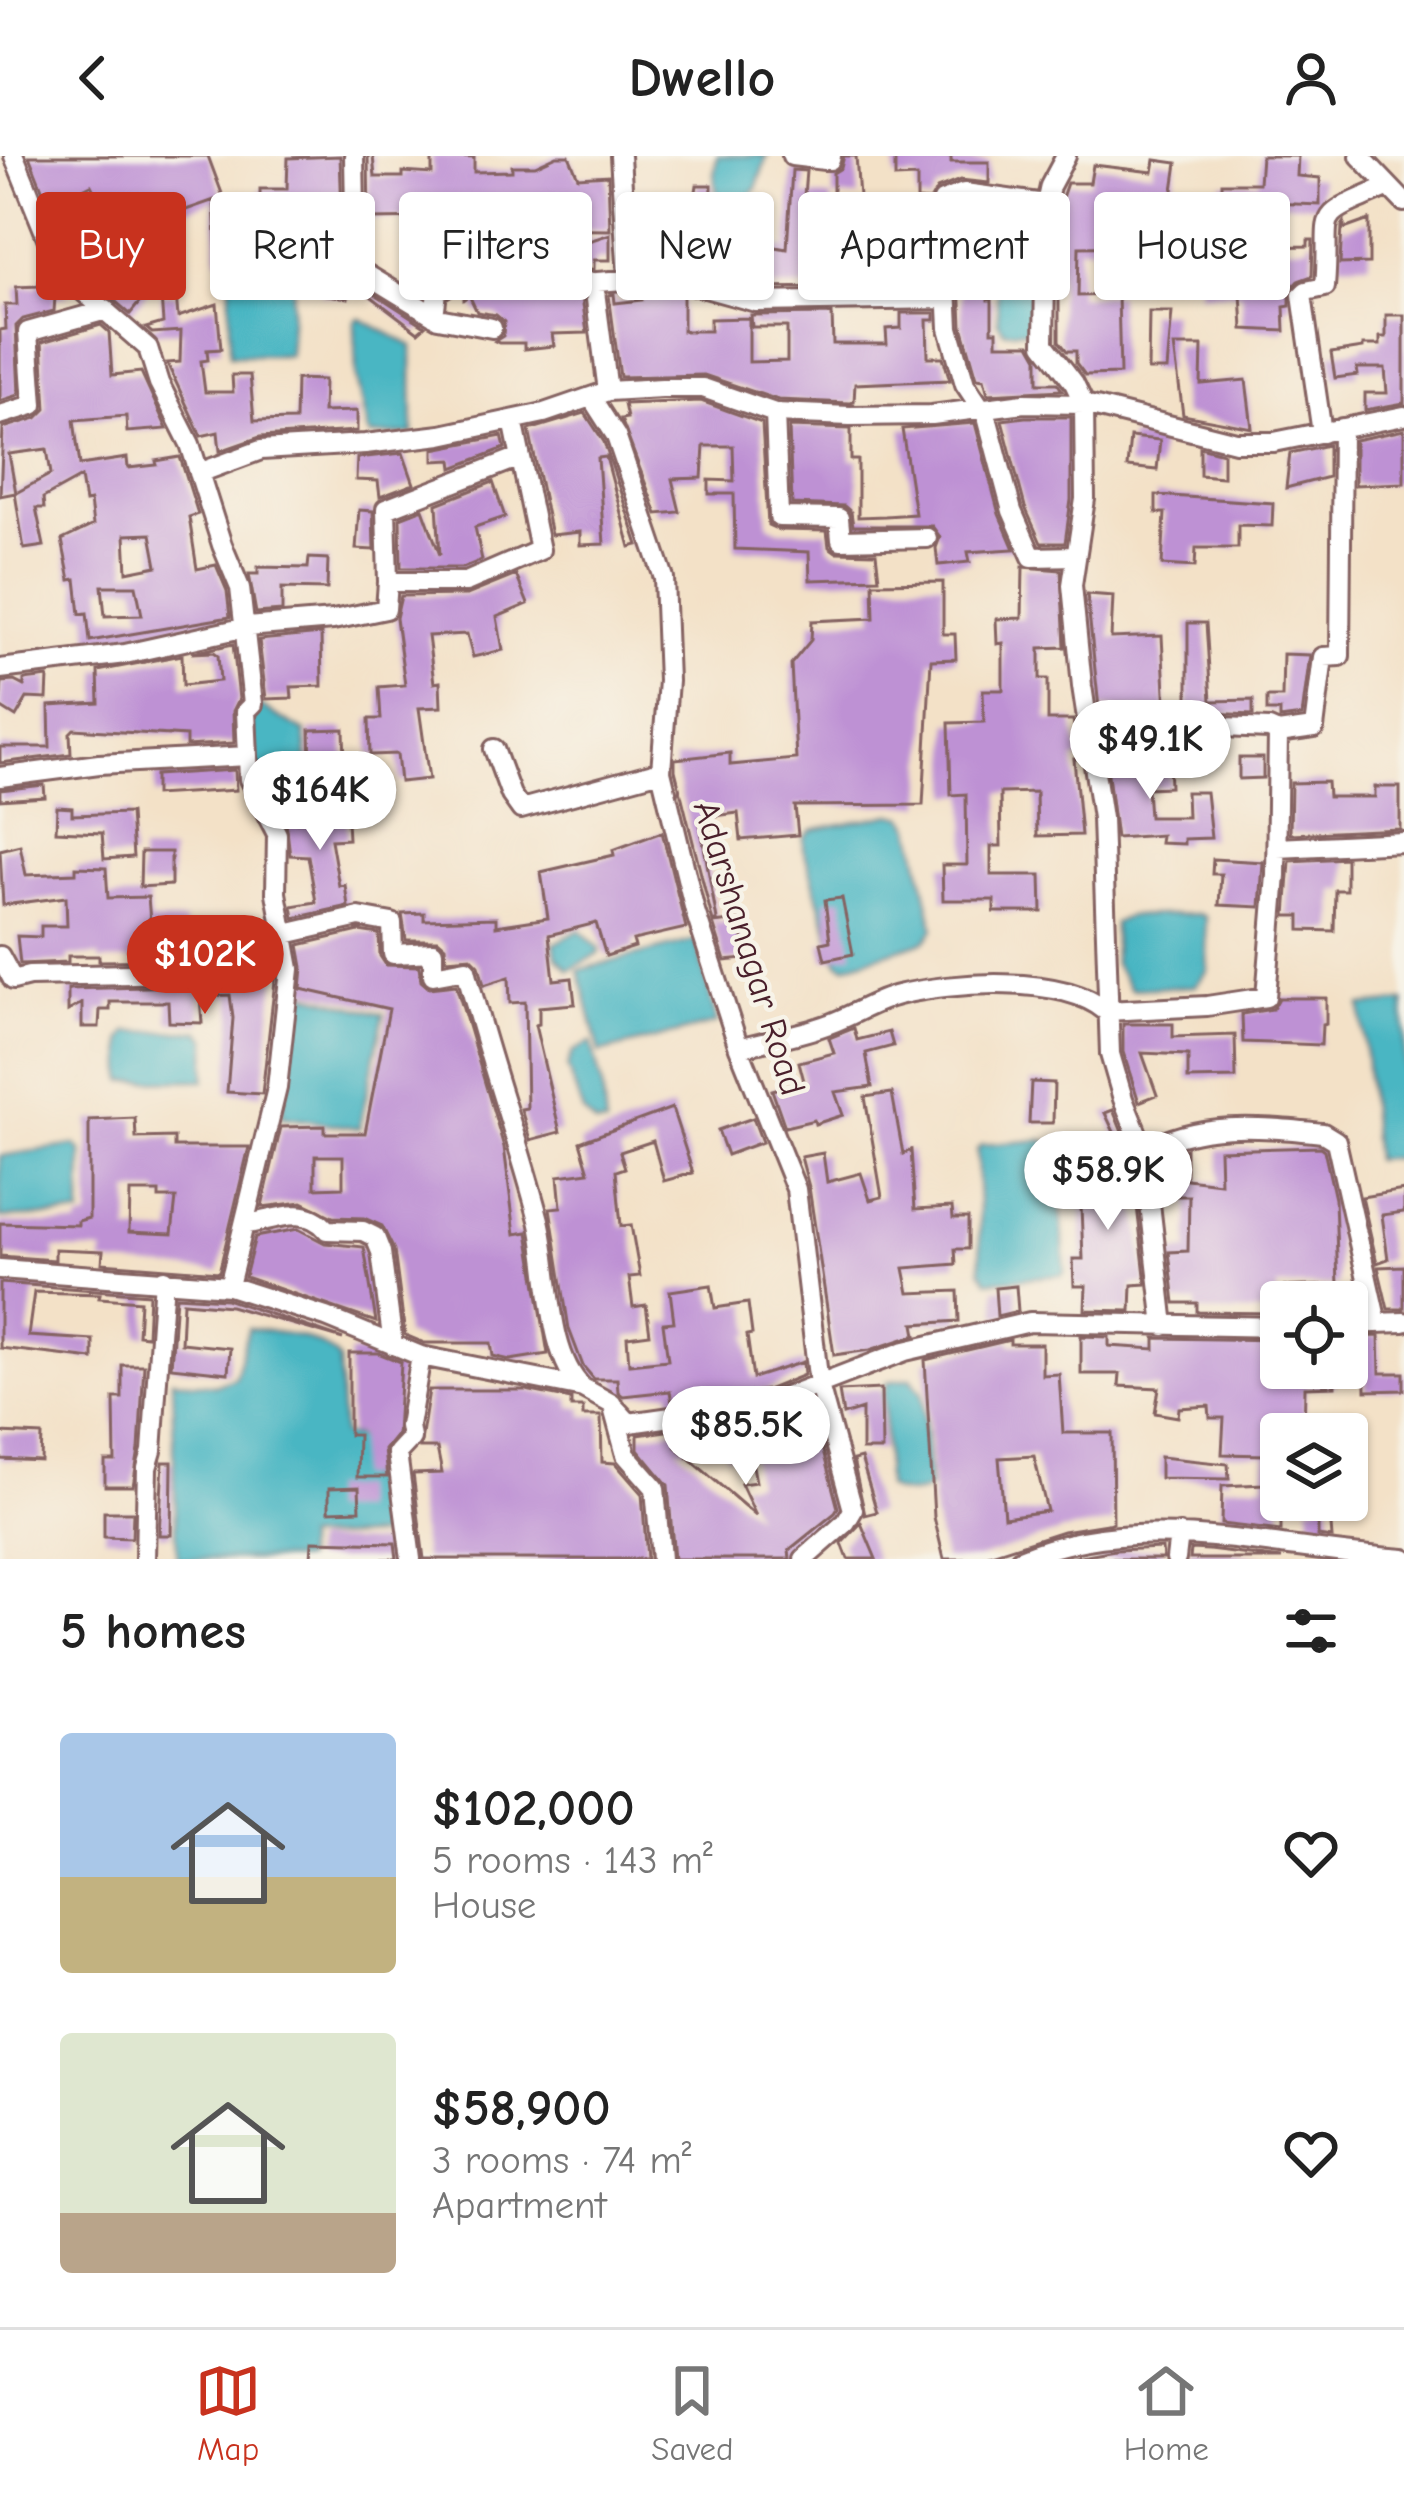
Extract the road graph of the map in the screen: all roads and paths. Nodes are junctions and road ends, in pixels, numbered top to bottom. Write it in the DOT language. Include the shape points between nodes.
graph roads {
  1 [pos="14,156"];
  2 [pos="354,156"];
  3 [pos="620,156"];
  4 [pos="792,156"];
  5 [pos="831,156"];
  6 [pos="1066,156"];
  7 [pos="1360,156"];
  8 [pos="1388,188"];
  9 [pos="622,192"];
  10 [pos="1049,192"];
  11 [pos="1404,202"];
  12 [pos="616,280"];
  13 [pos="594,284"];
  14 [pos="751,300"];
  15 [pos="884,300"];
  16 [pos="947,300"];
  17 [pos="1045,300"];
  18 [pos="106,310"];
  19 [pos="434,316"];
  20 [pos="492,328"];
  21 [pos="600,394"];
  22 [pos="1084,404"];
  23 [pos="981,406"];
  24 [pos="775,413"];
  25 [pos="0,415"];
  26 [pos="1404,416"];
  27 [pos="513,420"];
  28 [pos="1342,428"];
  29 [pos="1322,433"];
  30 [pos="520,457"];
  31 [pos="200,473"];
  32 [pos="927,538"];
  33 [pos="1076,556"];
  34 [pos="388,582"];
  35 [pos="247,627"];
  36 [pos="0,669"];
  37 [pos="1088,722"];
  38 [pos="1278,733"];
  39 [pos="494,749"];
  40 [pos="248,756"];
  41 [pos="661,771"];
  42 [pos="0,777"];
  43 [pos="1404,842"];
  44 [pos="1277,848"];
  45 [pos="282,938"];
  46 [pos="0,956"];
  47 [pos="1106,1011"];
  48 [pos="739,1048"];
  49 [pos="1144,1151"];
  50 [pos="244,1225"];
  51 [pos="0,1269"];
  52 [pos="164,1279"];
  53 [pos="229,1286"];
  54 [pos="1404,1322"];
  55 [pos="1368,1323"];
  56 [pos="1377,1323"];
  57 [pos="1164,1326"];
  58 [pos="1260,1327"];
  59 [pos="393,1345"];
  60 [pos="421,1357"];
  61 [pos="819,1385"];
  62 [pos="583,1388"];
  63 [pos="612,1404"];
  64 [pos="1179,1534"];
  65 [pos="1404,1558"];
  66 [pos="145,1559"];
  67 [pos="411,1559"];
  68 [pos="661,1559"];
  69 [pos="804,1559"];
  70 [pos="1020,1559"];
  71 [pos="1176,1559"];
  1 -- 18 [label="street" via="61,272"];
  2 -- 19 [label="street" via="356,268"];
  3 -- 9 [label="street"];
  4 -- 5 [label="street"];
  6 -- 10 [label="street"];
  7 -- 8 [label="street"];
  8 -- 11 [label="street"];
  8 -- 29 [label="street" via="1330,213 1325,287 1302,295"];
  12 -- 13 [label="street"];
  13 -- 19 [label="street" via="529,286 467,273 437,292"];
  13 -- 21 [label="street"];
  14 -- 15 [label="street"];
  16 -- 23 [label="street" via="965,384"];
  17 -- 22 [label="street" via="1044,344"];
  18 -- 25 [label="street" via="28,332 33,405"];
  18 -- 31 [label="street" via="148,347"];
  19 -- 20 [label="street"];
  21 -- 24 [label="street" via="703,388"];
  21 -- 27 [label="street"];
  21 -- 41 [label="street, Adarshanagar Road" via="664,578"];
  22 -- 23 [label="street"];
  22 -- 29 [label="street" via="1236,442"];
  22 -- 33 [label="street"];
  23 -- 24 [label="street" via="884,417"];
  23 -- 33 [label="street" via="1032,557"];
  24 -- 32 [label="street" via="779,517 839,518 841,541"];
  26 -- 28 [label="street"];
  27 -- 30 [label="street"];
  27 -- 31 [label="street" via="365,444 262,450"];
  28 -- 29 [label="street"];
  28 -- 38 [label="street" via="1340,656 1323,657 1313,728"];
  30 -- 34 [label="street" via="386,509"];
  30 -- 34 [label="street" via="540,550 466,582"];
  31 -- 35 [label="street"];
  33 -- 37 [label="street" via="1072,586"];
  34 -- 35 [label="street" via="386,609"];
  35 -- 36 [label="street" via="125,654"];
  35 -- 40 [label="street"];
  37 -- 38 [label="street"];
  37 -- 47 [label="street" via="1102,818"];
  38 -- 44 [label="street"];
  39 -- 41 [label="street" via="520,809"];
  40 -- 42 [label="street"];
  40 -- 45 [label="street" via="250,779 277,834"];
  41 -- 48 [label="street, Adarshanagar Road"];
  43 -- 44 [label="street"];
  44 -- 47 [label="street" via="1266,997"];
  45 -- 46 [label="street" via="228,950 222,966 184,973 13,980"];
  45 -- 50 [label="street" via="290,969 277,1088"];
  45 -- 62 [label="street" via="359,916 392,923 393,954 433,952 434,975 466,969 539,1220 562,1353"];
  47 -- 48 [label="street" via="1091,998 1023,984 955,988 897,996 826,1026"];
  47 -- 49 [label="street" via="1110,1054"];
  48 -- 61 [label="street, Adarshanagar Road" via="796,1189"];
  49 -- 56 [label="street" via="1217,1126 1324,1133 1336,1141"];
  49 -- 57 [label="street"];
  50 -- 53 [label="street"];
  50 -- 59 [label="street" via="305,1213 327,1230 375,1238"];
  51 -- 52 [label="street"];
  52 -- 53 [label="street"];
  52 -- 66 [label="street"];
  53 -- 59 [label="street"];
  54 -- 56 [label="street"];
  55 -- 56 [label="street"];
  57 -- 58 [label="street"];
  57 -- 61 [label="street" via="1030,1322 905,1351"];
  59 -- 60 [label="street"];
  60 -- 62 [label="street"];
  60 -- 67 [label="street" via="411,1438 398,1453"];
  61 -- 63 [label="street" via="770,1403 629,1423"];
  61 -- 69 [label="street, Adarshanagar Road" via="853,1510"];
  62 -- 63 [label="street"];
  63 -- 68 [label="street" via="626,1455 655,1488"];
  64 -- 65 [label="street"];
  64 -- 70 [label="street" via="1089,1539"];
  64 -- 71 [label="street"];
}
